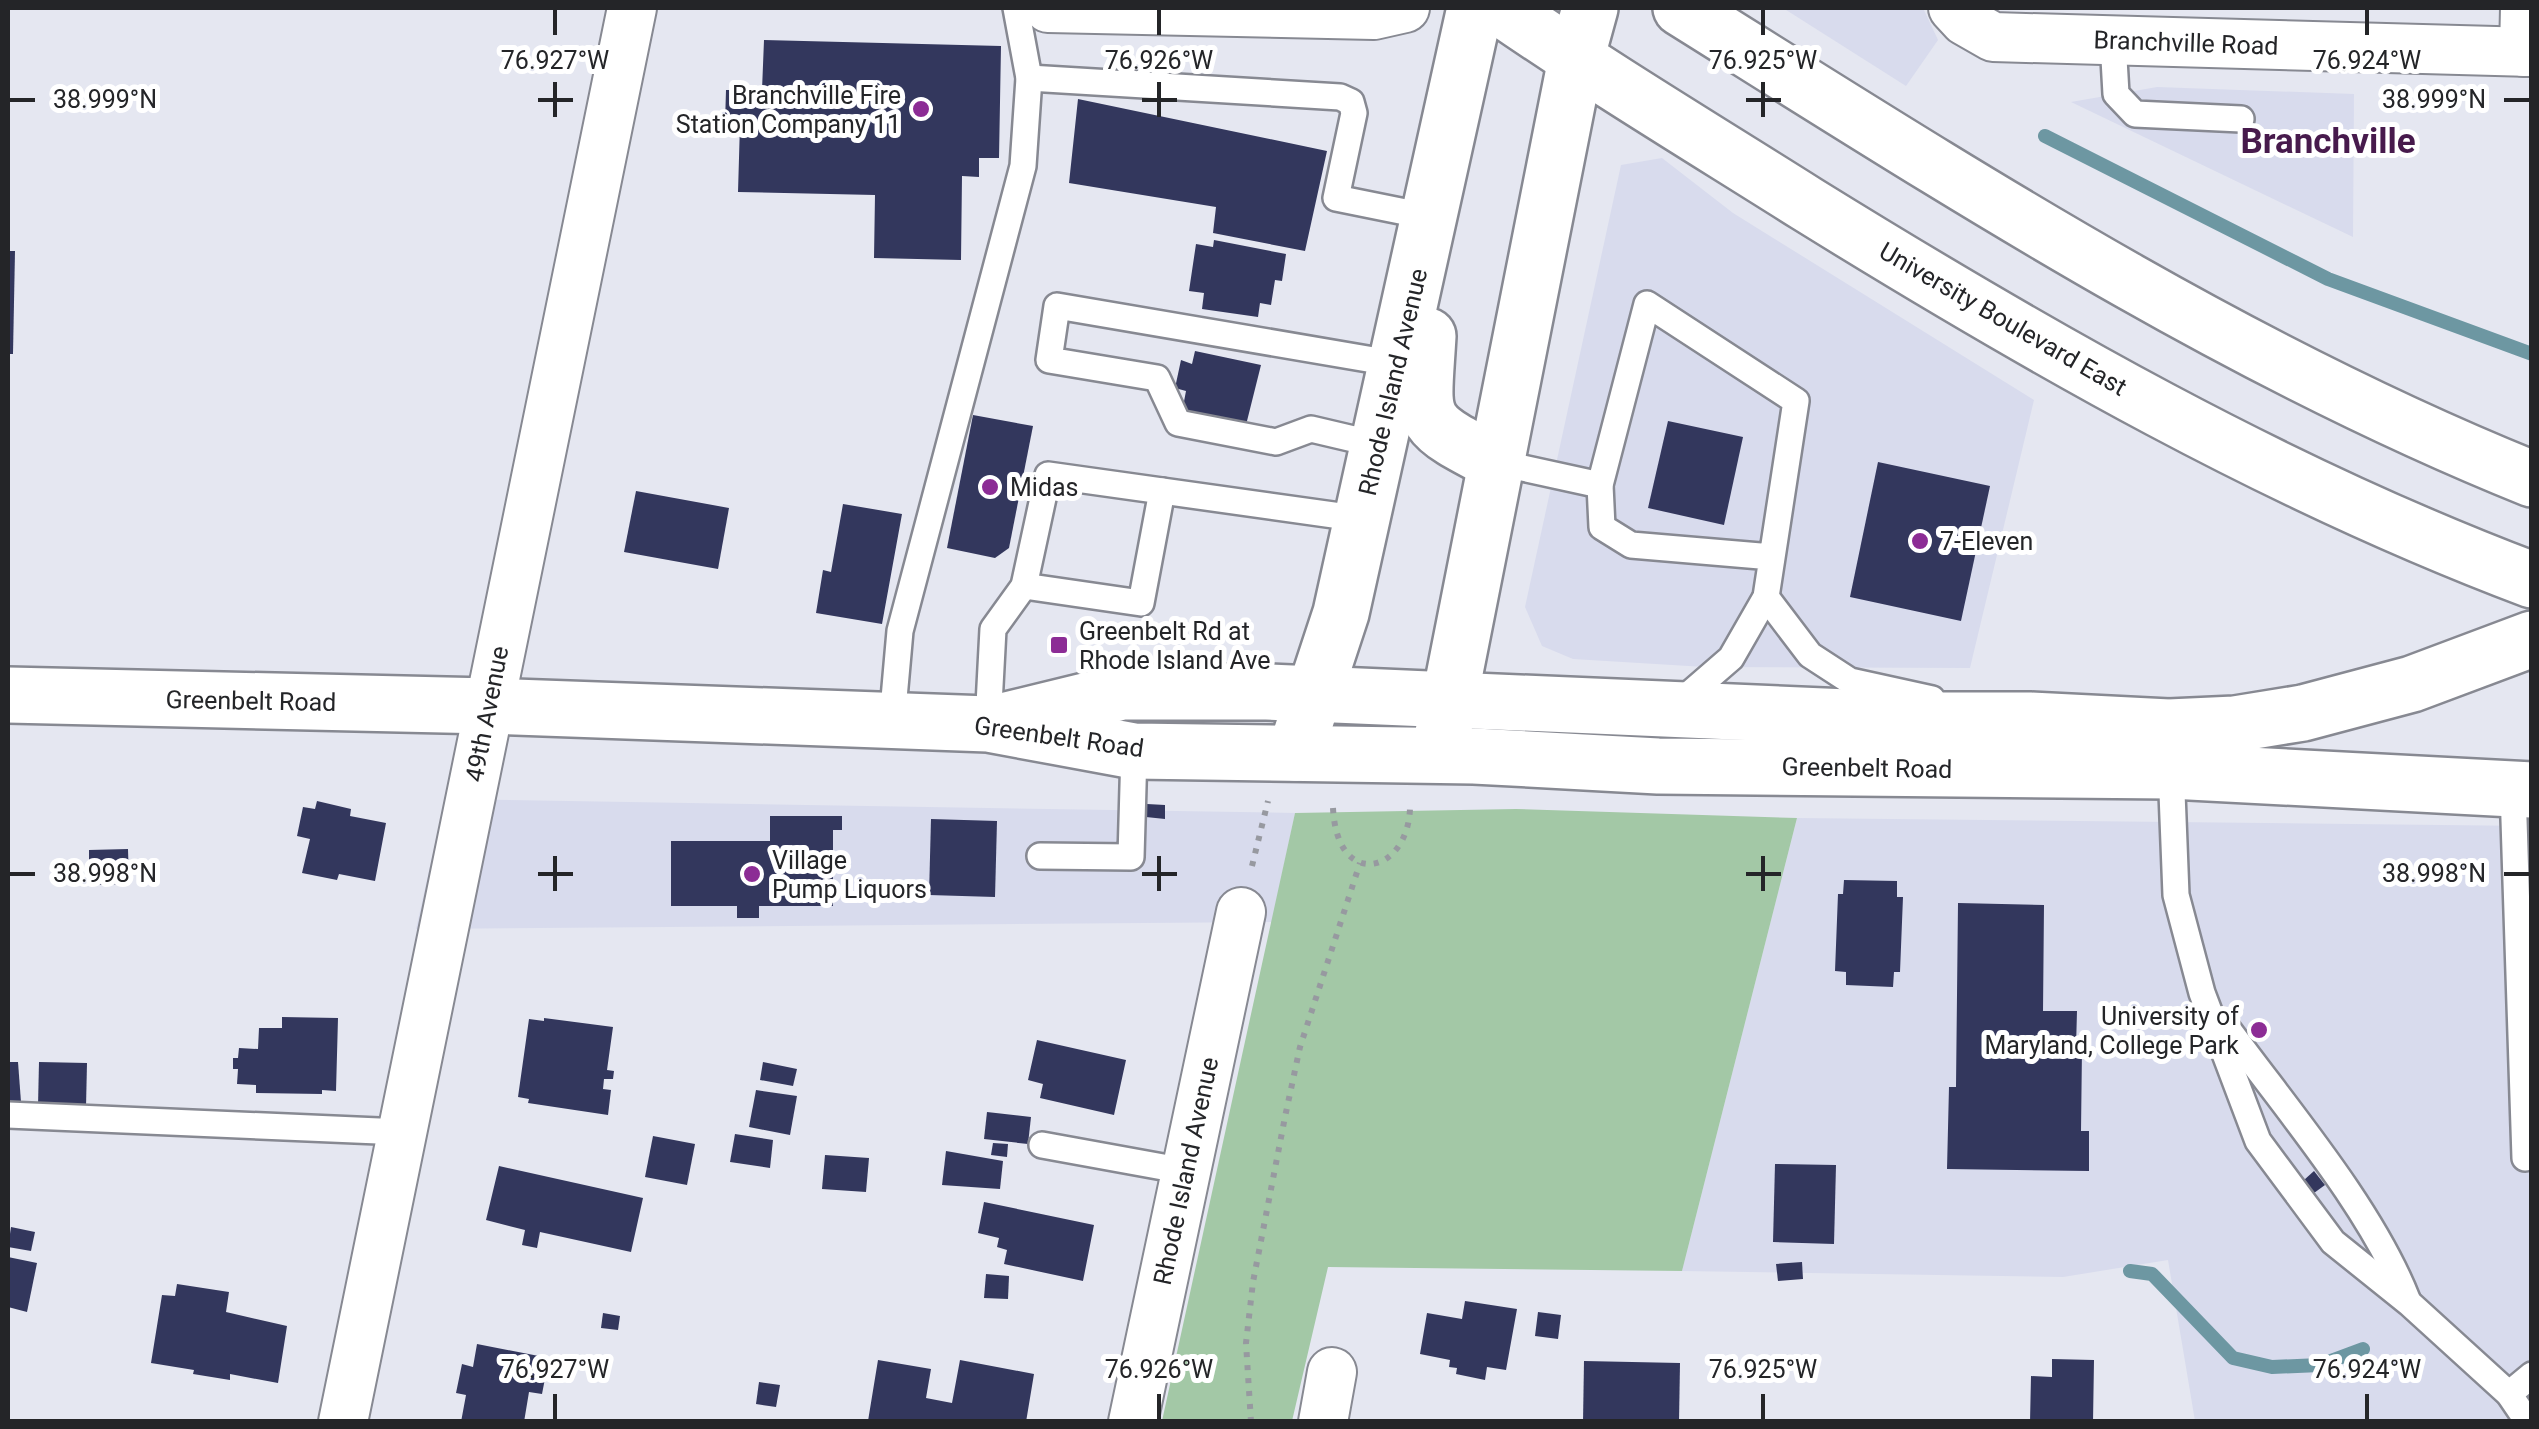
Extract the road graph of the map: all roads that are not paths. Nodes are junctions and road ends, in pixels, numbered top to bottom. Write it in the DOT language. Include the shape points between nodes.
graph roads {
  1 [pos="632,8"];
  2 [pos="1016,8"];
  3 [pos="1048,8"];
  4 [pos="1405,8"];
  5 [pos="1475,8"];
  6 [pos="1501,8"];
  7 [pos="1590,8"];
  8 [pos="1681,8"];
  9 [pos="1959,14"];
  10 [pos="2527,37"];
  11 [pos="2114,41"];
  12 [pos="1576,60"];
  13 [pos="1030,78"];
  14 [pos="2241,119"];
  15 [pos="1433,205"];
  16 [pos="1397,364"];
  17 [pos="1379,445"];
  18 [pos="1495,462"];
  19 [pos="2532,479"];
  20 [pos="1600,485"];
  21 [pos="1162,491"];
  22 [pos="1362,519"];
  23 [pos="1772,557"];
  24 [pos="2532,580"];
  25 [pos="1024,586"];
  26 [pos="1766,596"];
  27 [pos="2532,639"];
  28 [pos="8,694"];
  29 [pos="1316,695"];
  30 [pos="1448,700"];
  31 [pos="489,706"];
  32 [pos="1669,712"];
  33 [pos="2030,720"];
  34 [pos="892,721"];
  35 [pos="988,724"];
  36 [pos="2170,749"];
  37 [pos="1134,750"];
  38 [pos="1294,753"];
  39 [pos="1456,756"];
  40 [pos="2522,790"];
  41 [pos="1040,856"];
  42 [pos="1241,912"];
  43 [pos="2202,993"];
  44 [pos="8,1115"];
  45 [pos="402,1132"];
  46 [pos="1042,1145"];
  47 [pos="2525,1158"];
  48 [pos="1185,1171"];
  49 [pos="2409,1303"];
  50 [pos="1332,1372"];
  51 [pos="2532,1375"];
  52 [pos="2509,1394"];
  53 [pos="343,1422"];
  54 [pos="1133,1422"];
  55 [pos="1322,1422"];
  56 [pos="2528,1422"];
  1 -- 31 [label="street, 49th Avenue"];
  2 -- 13 [label="lane"];
  3 -- 4 [label="street" via="1374,14"];
  5 -- 15 [label="main road, Rhode Island Avenue"];
  6 -- 12 [label="main road, University Boulevard East"];
  7 -- 12 [label="main road"];
  8 -- 19 [label="main road" via="2153,297"];
  9 -- 11 [label="street, Branchville Road" via="1992,37"];
  10 -- 11 [label="street, Branchville Road"];
  11 -- 14 [label="lane" via="2116,94 2134,114"];
  12 -- 18 [label="main road"];
  12 -- 24 [label="main road, University Boulevard East" via="1931,281 2099,376 2258,460"];
  13 -- 15 [label="lane" via="1340,97 1354,113 1336,198"];
  13 -- 34 [label="lane" via="1023,166 900,630"];
  15 -- 16 [label="main road, Rhode Island Avenue"];
  15 -- 18 [label="main road" via="1424,406 1444,436"];
  16 -- 17 [label="main road, Rhode Island Avenue"];
  16 -- 17 [label="lane" via="1057,306 1049,360 1157,378 1178,423 1276,442 1312,428"];
  17 -- 22 [label="main road, Rhode Island Avenue"];
  18 -- 20 [label="lane"];
  18 -- 30 [label="main road"];
  20 -- 23 [label="lane" via="1602,527 1631,545"];
  20 -- 23 [label="lane" via="1647,304 1796,402"];
  21 -- 22 [label="lane"];
  21 -- 25 [label="lane" via="1048,475"];
  21 -- 25 [label="lane" via="1141,603"];
  22 -- 29 [label="main road, Rhode Island Avenue"];
  23 -- 26 [label="lane"];
  25 -- 35 [label="lane" via="993,629"];
  26 -- 32 [label="lane" via="1730,658"];
  26 -- 33 [label="lane" via="1810,655 1850,681"];
  27 -- 36 [label="main road" via="2412,684 2303,714 2236,724"];
  28 -- 31 [label="main road, Greenbelt Road"];
  29 -- 30 [label="main road"];
  29 -- 35 [label="main road" via="1122,692"];
  29 -- 38 [label="main road, Rhode Island Avenue"];
  30 -- 32 [label="main road"];
  30 -- 39 [label="main road"];
  31 -- 34 [label="main road, Greenbelt Road"];
  31 -- 45 [label="street, 49th Avenue"];
  32 -- 33 [label="main road"];
  33 -- 36 [label="main road"];
  34 -- 35 [label="main road, Greenbelt Road"];
  35 -- 37 [label="main road, Greenbelt Road"];
  36 -- 39 [label="main road, Greenbelt Road" via="1658,766"];
  36 -- 40 [label="main road"];
  36 -- 43 [label="lane" via="2176,895"];
  37 -- 38 [label="main road, Greenbelt Road"];
  37 -- 41 [label="lane" via="1132,856"];
  38 -- 39 [label="main road, Greenbelt Road"];
  40 -- 47 [label="lane"];
  42 -- 48 [label="street, Rhode Island Avenue"];
  43 -- 49 [label="lane" via="2392,1261"];
  43 -- 49 [label="lane" via="2258,1141 2332,1242"];
  44 -- 45 [label="lane"];
  45 -- 53 [label="street, 49th Avenue"];
  46 -- 48 [label="lane"];
  48 -- 54 [label="street, Rhode Island Avenue"];
  49 -- 52 [label="lane"];
  50 -- 55 [label="street"];
  51 -- 52 [label="lane"];
  52 -- 56 [label="lane"];
}
